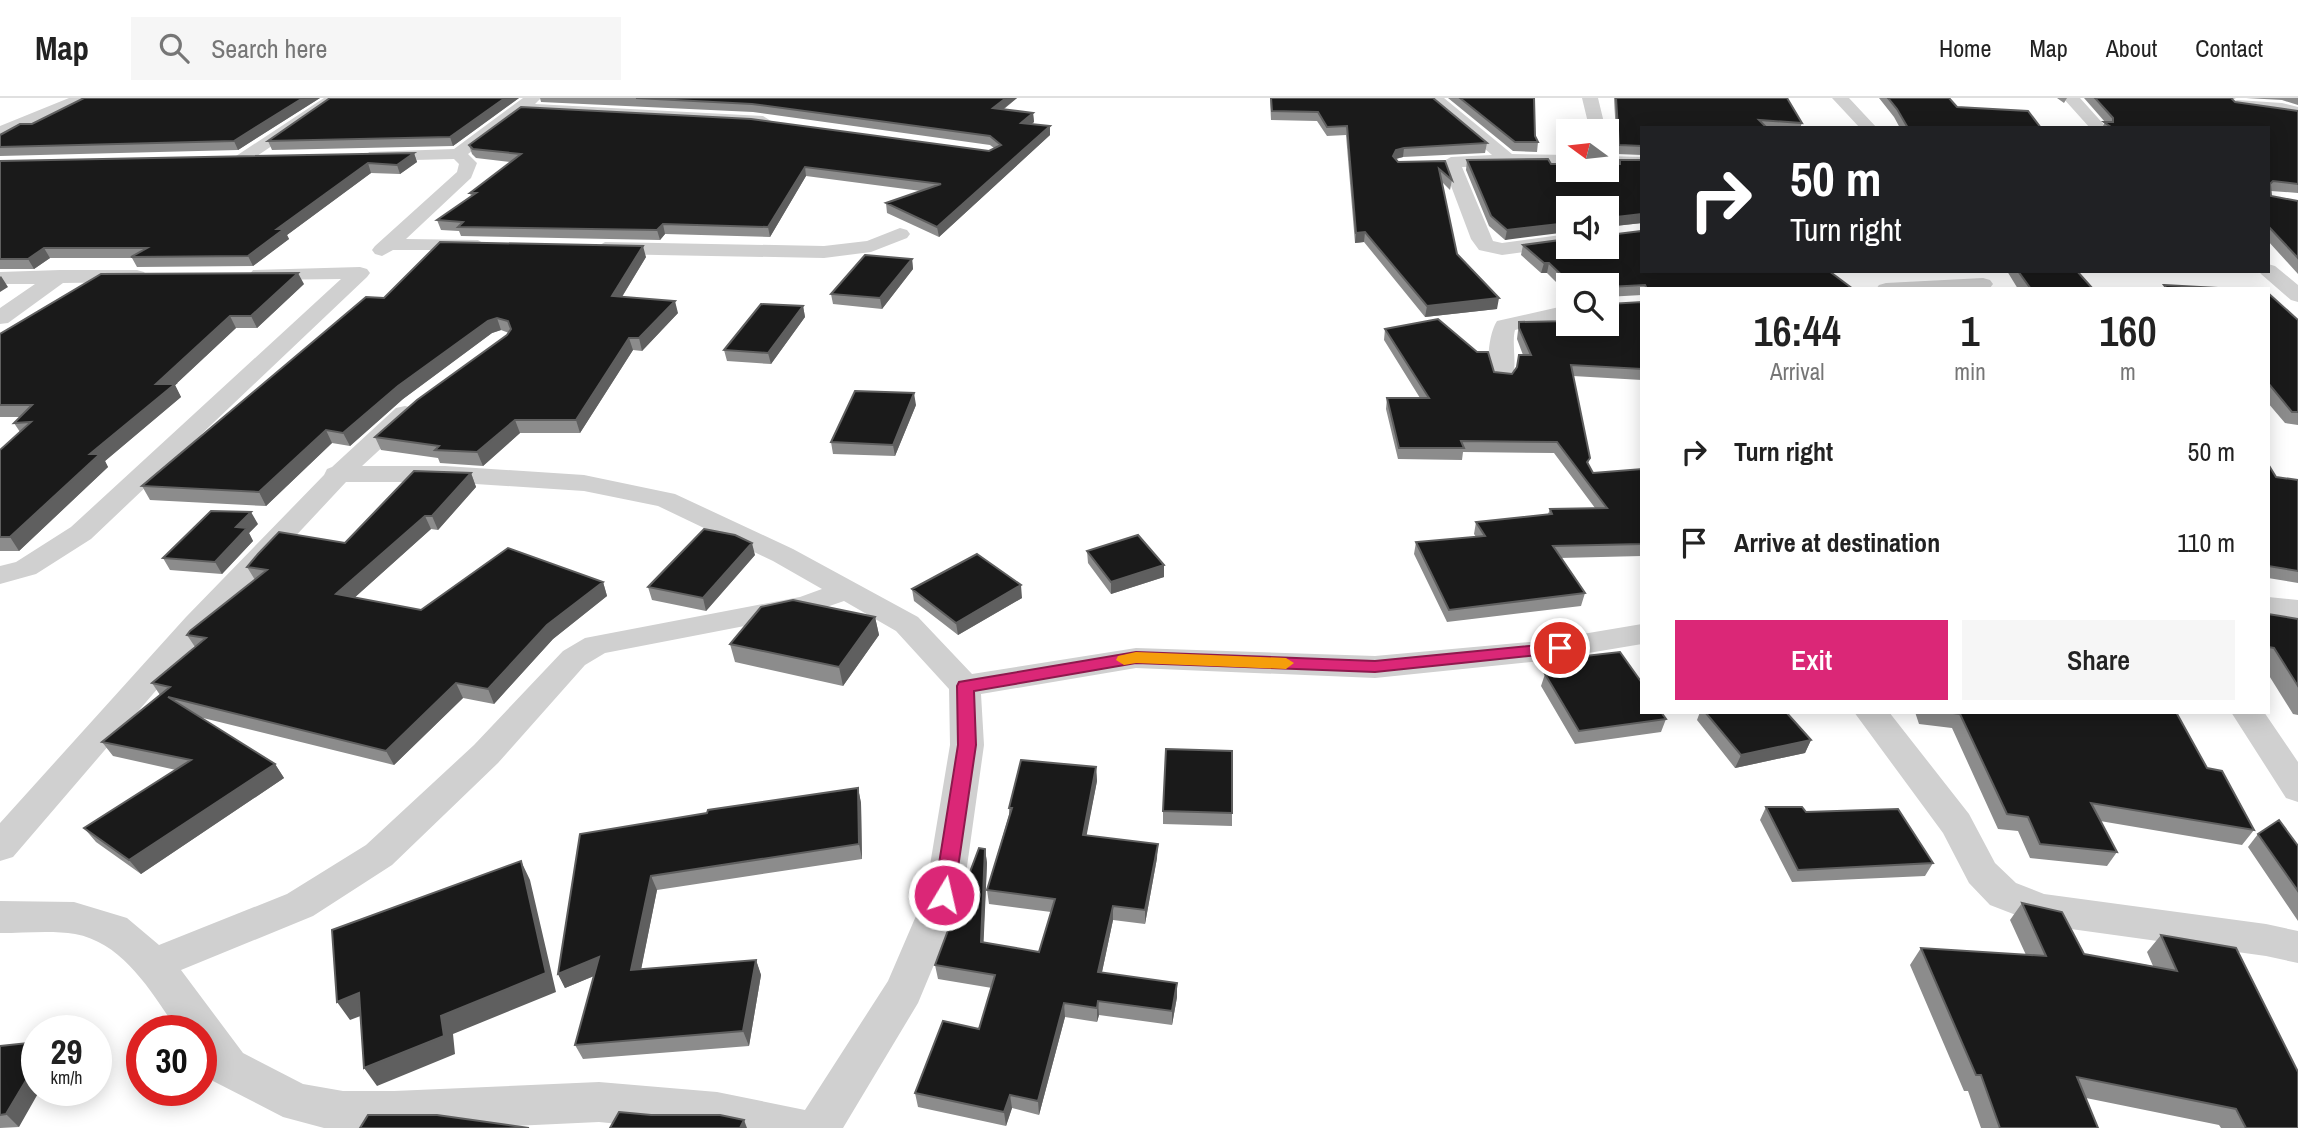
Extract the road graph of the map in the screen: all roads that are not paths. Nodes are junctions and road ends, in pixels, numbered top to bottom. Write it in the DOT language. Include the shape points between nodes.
graph roads {
  1 [pos="83,98"];
  2 [pos="335,98"];
  3 [pos="1434,98"];
  4 [pos="1590,98"];
  5 [pos="1840,98"];
  6 [pos="2071,98"];
  7 [pos="526,103"];
  8 [pos="2236,105"];
  9 [pos="2298,112"];
  10 [pos="1595,119"];
  11 [pos="779,124"];
  12 [pos="1867,126"];
  13 [pos="2097,126"];
  14 [pos="0,132"];
  15 [pos="458,154"];
  16 [pos="362,157"];
  17 [pos="267,159"];
  18 [pos="1508,159"];
  19 [pos="1556,160"];
  20 [pos="1619,161"];
  21 [pos="1640,162"];
  22 [pos="900,234"];
  23 [pos="1556,241"];
  24 [pos="388,244"];
  25 [pos="498,246"];
  26 [pos="580,247"];
  27 [pos="2270,272"];
  28 [pos="360,273"];
  29 [pos="154,275"];
  30 [pos="234,275"];
  31 [pos="60,276"];
  32 [pos="0,278"];
  33 [pos="1981,281"];
  34 [pos="1910,287"];
  35 [pos="2298,296"];
  36 [pos="1556,314"];
  37 [pos="0,318"];
  38 [pos="1502,377"];
  39 [pos="424,398"];
  40 [pos="336,474"];
  41 [pos="0,575"];
  42 [pos="845,590"];
  43 [pos="2270,606"];
  44 [pos="2298,610"];
  45 [pos="1640,634"];
  46 [pos="965,686"];
  47 [pos="1872,714"];
  48 [pos="2248,714"];
  49 [pos="2298,789"];
  50 [pos="0,847"];
  51 [pos="0,917"];
  52 [pos="2298,947"];
  53 [pos="154,964"];
  54 [pos="338,1120"];
  55 [pos="797,1128"];
  56 [pos="819,1128"];
  1 -- 14 [label="street"];
  2 -- 17 [label="street" via="233,160"];
  3 -- 18 [label="street"];
  4 -- 10 [label="street"];
  5 -- 12 [label="street"];
  6 -- 13 [label="street"];
  7 -- 11 [label="street"];
  7 -- 15 [label="street"];
  8 -- 9 [label="street"];
  15 -- 16 [label="street"];
  15 -- 24 [label="street" via="468,163 465,174"];
  18 -- 19 [label="street"];
  18 -- 23 [label="street" via="1445,163 1481,239 1486,246 1502,248"];
  20 -- 21 [label="street"];
  22 -- 26 [label="street" via="871,246 824,252"];
  24 -- 25 [label="street"];
  24 -- 28 [label="street"];
  27 -- 35 [label="street"];
  28 -- 30 [label="street"];
  28 -- 41 [label="street" via="81,533 26,568"];
  29 -- 31 [label="street"];
  31 -- 32 [label="street"];
  31 -- 37 [label="street"];
  33 -- 34 [label="street"];
  36 -- 38 [label="street" via="1505,326"];
  39 -- 40 [label="street"];
  40 -- 42 [label="street" via="445,474 584,482 666,500"];
  40 -- 50 [label="street"];
  42 -- 46 [label="street" via="907,624"];
  42 -- 53 [label="street" via="807,605 596,645 574,658 486,754 379,855 300,905"];
  43 -- 44 [label="street"];
  45 -- 46 [label="street" via="1541,651 1375,667 1136,657"];
  46 -- 56 [label="street" via="967,745 944,895 904,991"];
  47 -- 52 [label="street" via="1956,824 1982,873 2003,894 2042,909"];
  48 -- 49 [label="street"];
  51 -- 53 [label="street" via="74,918 113,929"];
  53 -- 54 [label="street" via="228,1067"];
  54 -- 55 [label="street" via="599,1102 717,1113"];
}
